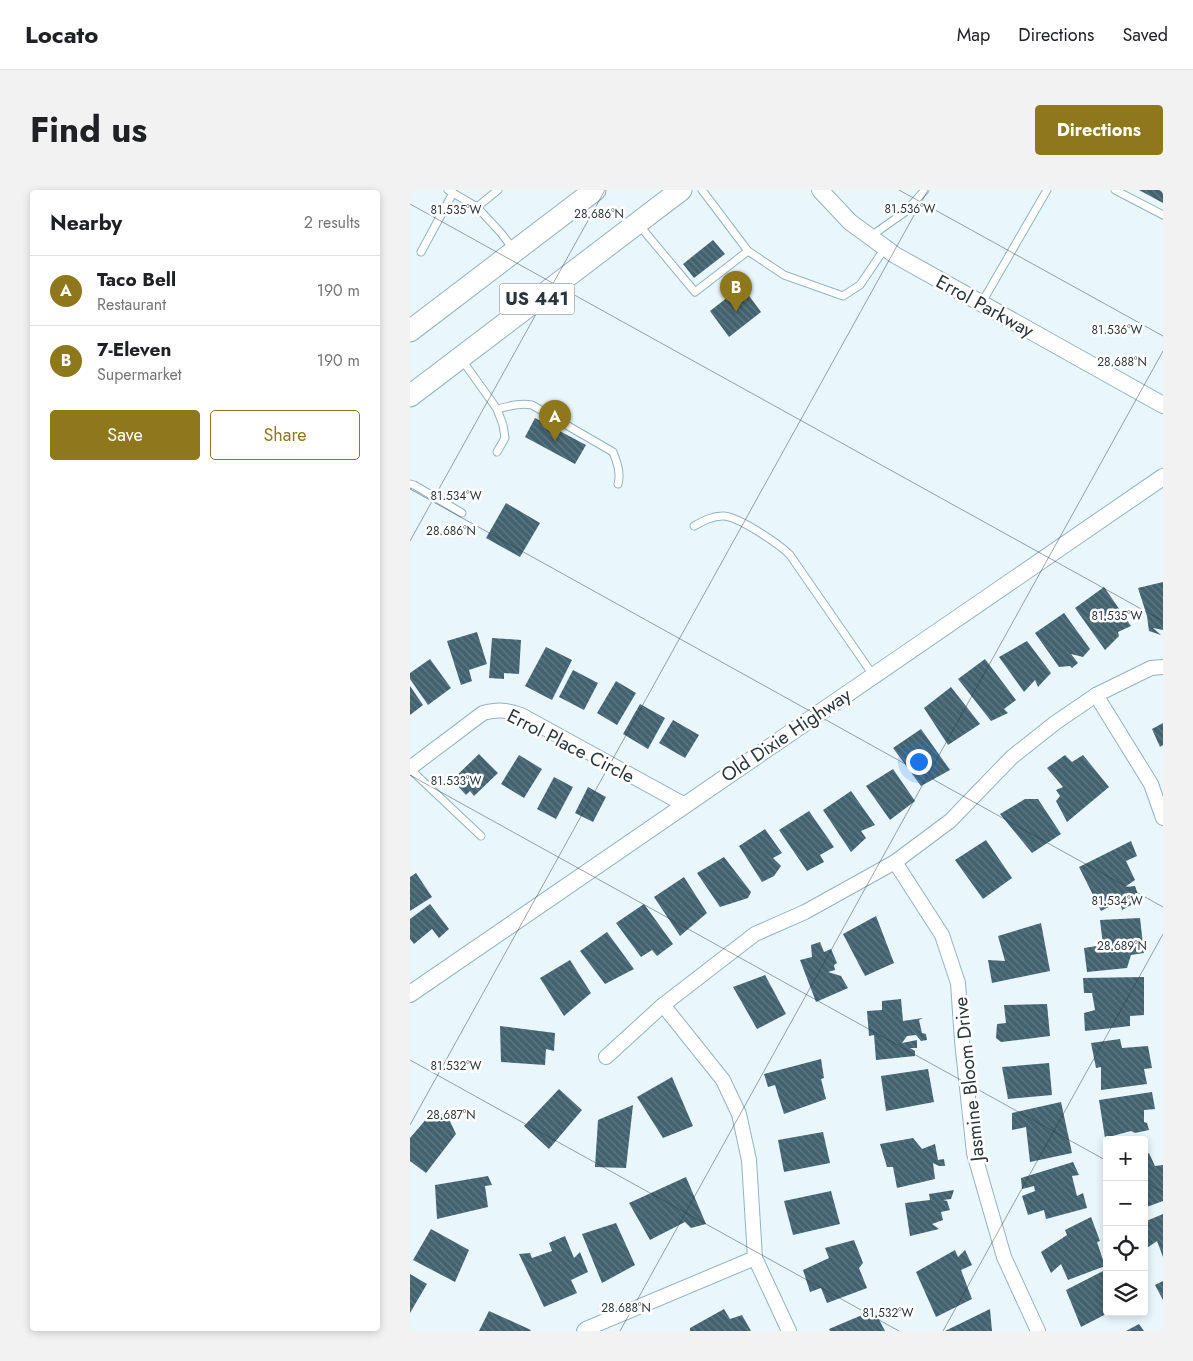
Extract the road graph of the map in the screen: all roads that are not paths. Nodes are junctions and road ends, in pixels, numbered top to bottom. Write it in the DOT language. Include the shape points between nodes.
graph roads {
  1 [pos="595,190"];
  2 [pos="681,190"];
  3 [pos="702,190"];
  4 [pos="820,190"];
  5 [pos="925,190"];
  6 [pos="1047,190"];
  7 [pos="1115,190"];
  8 [pos="450,191"];
  9 [pos="496,191"];
  10 [pos="477,207"];
  11 [pos="1163,215"];
  12 [pos="638,223"];
  13 [pos="871,237"];
  14 [pos="886,248"];
  15 [pos="514,251"];
  16 [pos="748,251"];
  17 [pos="421,252"];
  18 [pos="981,304"];
  19 [pos="410,331"];
  20 [pos="460,358"];
  21 [pos="410,396"];
  22 [pos="1163,405"];
  23 [pos="497,410"];
  24 [pos="497,452"];
  25 [pos="1163,477"];
  26 [pos="410,484"];
  27 [pos="618,484"];
  28 [pos="462,513"];
  29 [pos="694,526"];
  30 [pos="1163,667"];
  31 [pos="873,675"];
  32 [pos="1096,695"];
  33 [pos="410,768"];
  34 [pos="684,805"];
  35 [pos="1163,818"];
  36 [pos="481,836"];
  37 [pos="895,862"];
  38 [pos="410,994"];
  39 [pos="664,1005"];
  40 [pos="606,1057"];
  41 [pos="755,1258"];
  42 [pos="584,1331"];
  43 [pos="789,1331"];
  44 [pos="1038,1331"];
  1 -- 15 [label="main road, US 441"];
  2 -- 12 [label="main road, US 441"];
  3 -- 16 [label="lane"];
  4 -- 13 [label="street, Errol Parkway" via="850,222"];
  5 -- 13 [label="lane" via="906,212"];
  6 -- 18 [label="lane"];
  7 -- 11 [label="lane"];
  8 -- 10 [label="lane"];
  8 -- 17 [label="lane"];
  9 -- 10 [label="lane"];
  10 -- 15 [label="lane"];
  12 -- 16 [label="lane" via="695,292"];
  12 -- 20 [label="main road, US 441"];
  13 -- 14 [label="street, Errol Parkway"];
  14 -- 16 [label="lane" via="860,286 843,296 784,275"];
  14 -- 18 [label="street, Errol Parkway"];
  15 -- 19 [label="main road, US 441"];
  18 -- 22 [label="street, Errol Parkway"];
  20 -- 21 [label="main road, US 441"];
  20 -- 23 [label="lane"];
  23 -- 24 [label="lane" via="505,438"];
  23 -- 27 [label="lane" via="514,404 532,406 613,452 620,478"];
  25 -- 31 [label="street, Old Dixie Highway"];
  26 -- 28 [label="lane"];
  29 -- 31 [label="lane" via="711,518 734,518 783,548"];
  30 -- 32 [label="street" via="1151,668"];
  31 -- 34 [label="street, Old Dixie Highway"];
  32 -- 35 [label="street" via="1151,784"];
  32 -- 37 [label="street" via="1012,757 950,821"];
  33 -- 34 [label="street, Errol Place Circle" via="484,713 497,709 521,715"];
  33 -- 36 [label="lane"];
  34 -- 38 [label="street, Old Dixie Highway"];
  37 -- 39 [label="street" via="804,912 755,934"];
  37 -- 44 [label="street, Jasmine Bloom Drive" via="942,935 958,983 974,1153 1004,1257"];
  39 -- 40 [label="street"];
  39 -- 41 [label="street" via="723,1080 739,1114 749,1160"];
  41 -- 42 [label="street"];
  41 -- 43 [label="street"];
}
